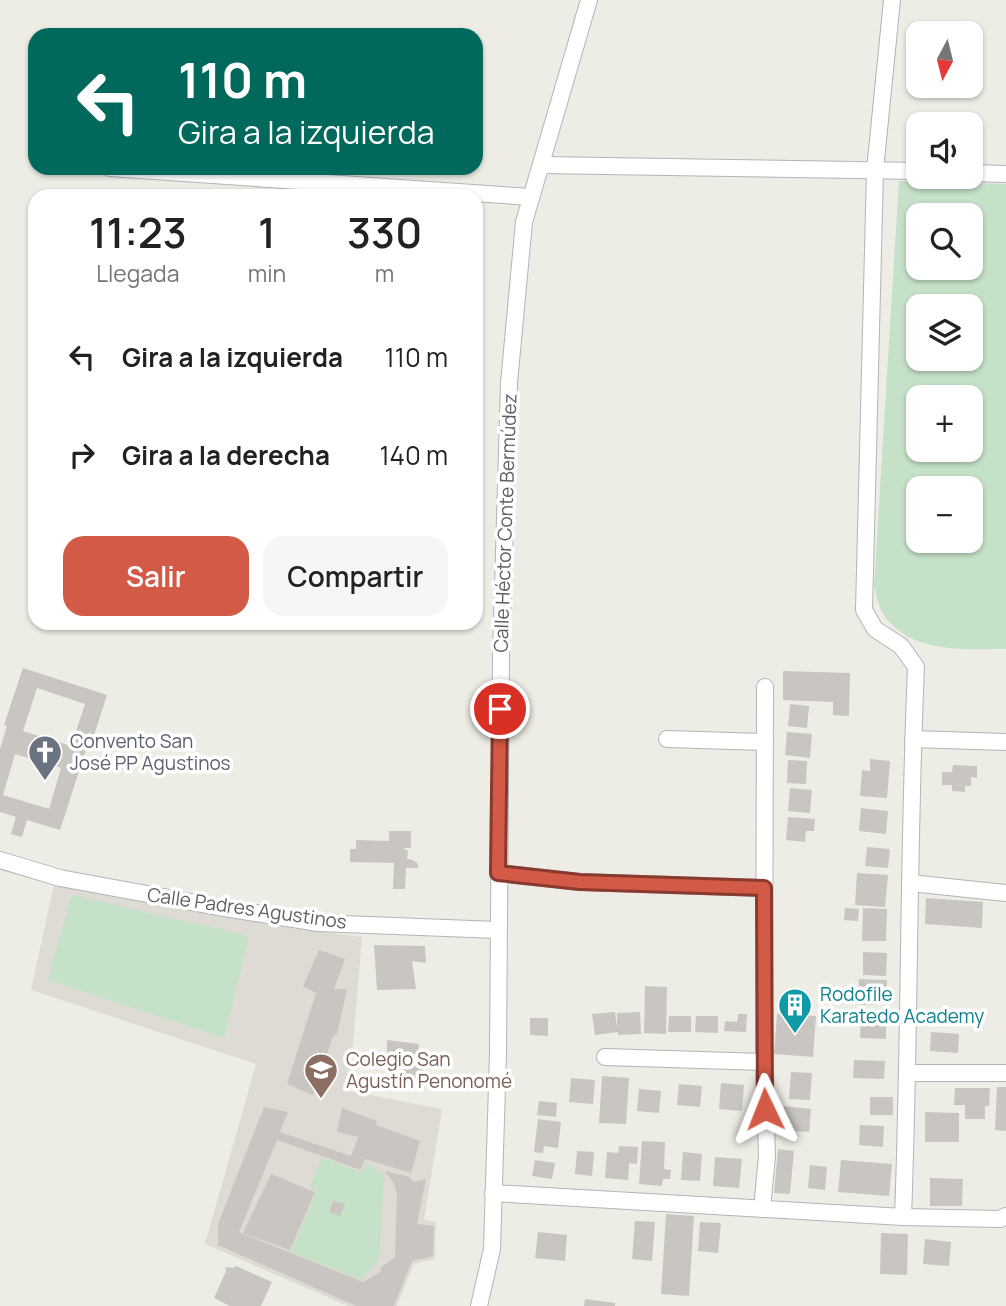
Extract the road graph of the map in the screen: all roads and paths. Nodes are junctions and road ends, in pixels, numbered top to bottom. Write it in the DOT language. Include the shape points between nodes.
graph roads {
  1 [pos="589,0"];
  2 [pos="892,0"];
  3 [pos="541,165"];
  4 [pos="875,170"];
  5 [pos="906,171"];
  6 [pos="983,173"];
  7 [pos="1006,173"];
  8 [pos="212,175"];
  9 [pos="415,189"];
  10 [pos="483,194"];
  11 [pos="531,197"];
  12 [pos="765,687"];
  13 [pos="667,739"];
  14 [pos="913,739"];
  15 [pos="765,742"];
  16 [pos="1006,742"];
  17 [pos="0,860"];
  18 [pos="498,873"];
  19 [pos="910,883"];
  20 [pos="764,888"];
  21 [pos="1006,893"];
  22 [pos="498,930"];
  23 [pos="605,1057"];
  24 [pos="764,1062"];
  25 [pos="909,1073"];
  26 [pos="1006,1073"];
  27 [pos="493,1193"];
  28 [pos="762,1209"];
  29 [pos="1006,1216"];
  30 [pos="903,1217"];
  31 [pos="479,1306"];
  1 -- 3 [label="street, Calle Héctor Conte Bermúdez"];
  2 -- 4 [label="street"];
  3 -- 4 [label="street"];
  3 -- 11 [label="street, Calle Héctor Conte Bermúdez"];
  4 -- 5 [label="street"];
  4 -- 14 [label="street" via="864,610 876,629 901,646 916,667"];
  6 -- 7 [label="street"];
  8 -- 9 [label="street"];
  10 -- 11 [label="street"];
  11 -- 18 [label="street, Calle Héctor Conte Bermúdez" via="524,222 509,383"];
  12 -- 15 [label="street"];
  13 -- 15 [label="street"];
  14 -- 16 [label="street"];
  14 -- 19 [label="street"];
  15 -- 20 [label="street"];
  17 -- 22 [label="street, Calle Padres Agustinos" via="60,878 318,923"];
  18 -- 20 [label="street" via="580,882"];
  18 -- 22 [label="street, Calle Héctor Conte Bermúdez"];
  19 -- 21 [label="street"];
  19 -- 25 [label="street"];
  20 -- 24 [label="street"];
  22 -- 27 [label="street, Calle Héctor Conte Bermúdez"];
  23 -- 24 [label="street"];
  24 -- 28 [label="street" via="767,1156"];
  25 -- 26 [label="street"];
  25 -- 30 [label="street"];
  27 -- 28 [label="street"];
  27 -- 31 [label="street, Calle Héctor Conte Bermúdez" via="492,1249"];
  28 -- 30 [label="street"];
  29 -- 30 [label="street"];
}
